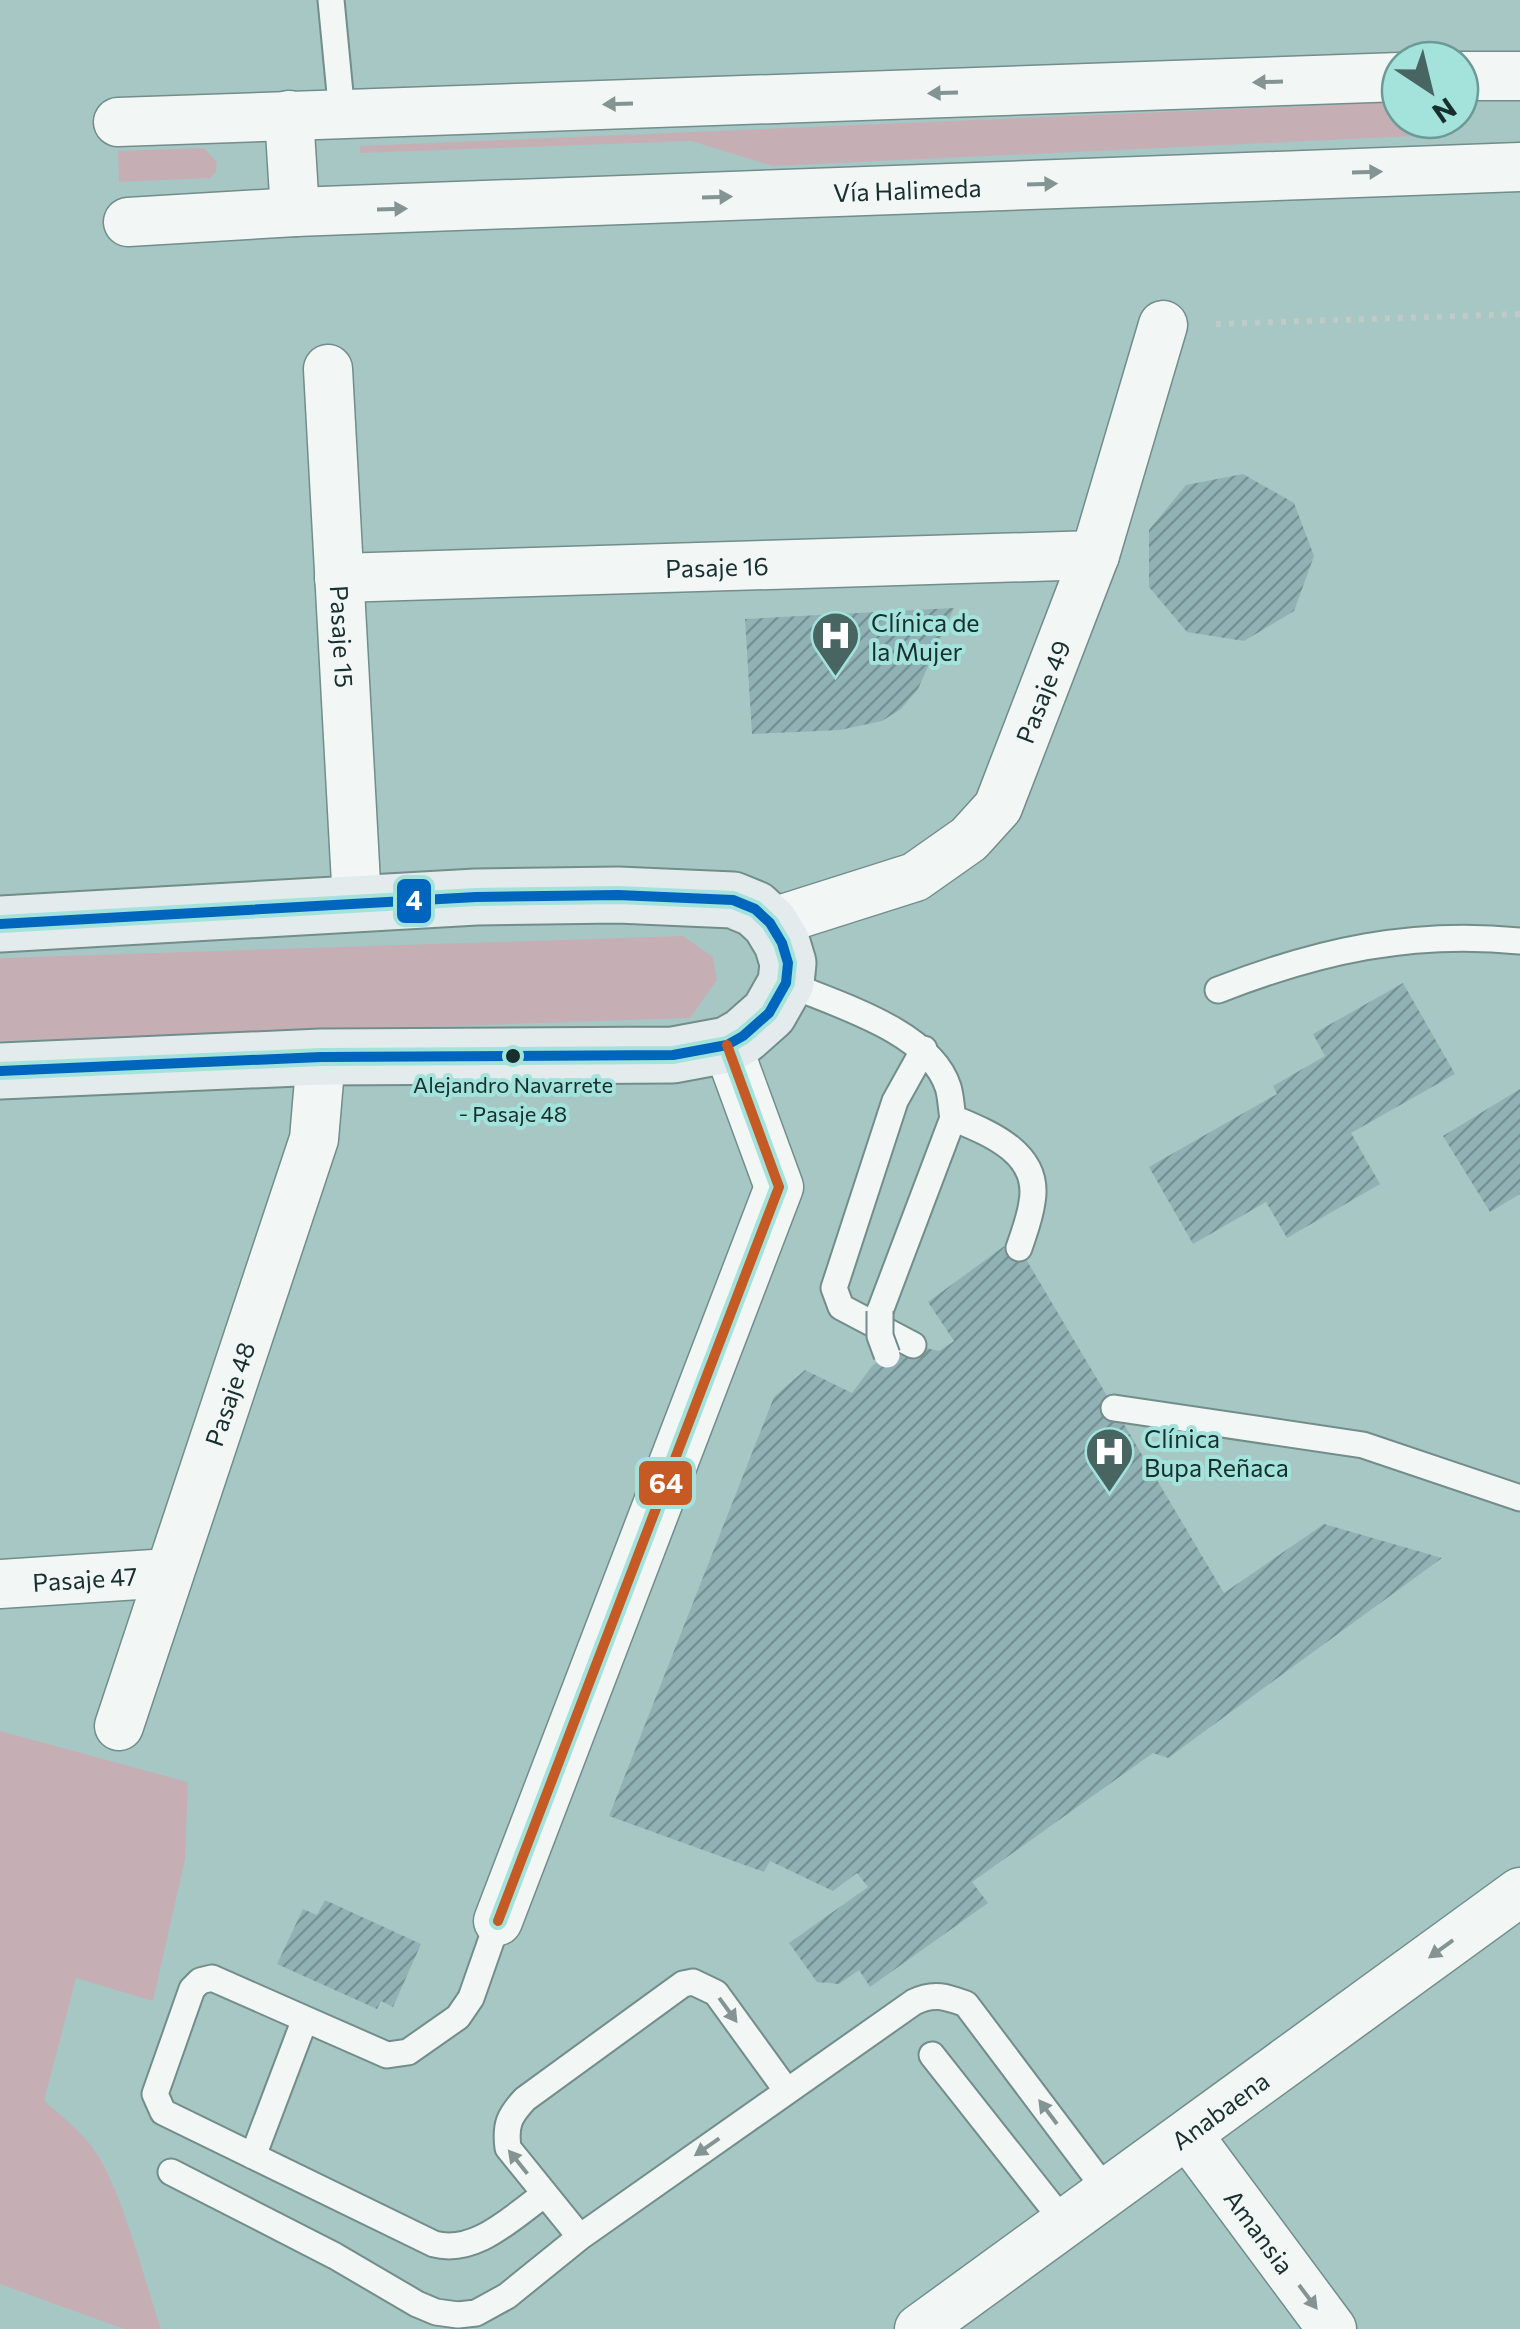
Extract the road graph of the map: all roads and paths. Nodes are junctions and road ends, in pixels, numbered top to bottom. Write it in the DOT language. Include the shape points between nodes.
graph roads {
  1 [pos="331,0"];
  2 [pos="1480,76"];
  3 [pos="1520,76"];
  4 [pos="1380,78"];
  5 [pos="342,114"];
  6 [pos="289,115"];
  7 [pos="118,122"];
  8 [pos="1520,166"];
  9 [pos="295,212"];
  10 [pos="128,222"];
  11 [pos="1520,314"];
  12 [pos="1163,325"];
  13 [pos="328,370"];
  14 [pos="1095,555"];
  15 [pos="340,578"];
  16 [pos="357,902"];
  17 [pos="770,923"];
  18 [pos="0,924"];
  19 [pos="1520,941"];
  20 [pos="786,983"];
  21 [pos="1218,990"];
  22 [pos="727,1045"];
  23 [pos="924,1049"];
  24 [pos="321,1057"];
  25 [pos="0,1071"];
  26 [pos="953,1118"];
  27 [pos="1019,1248"];
  28 [pos="914,1346"];
  29 [pos="887,1355"];
  30 [pos="1114,1408"];
  31 [pos="1520,1498"];
  32 [pos="170,1573"];
  33 [pos="0,1584"];
  34 [pos="119,1726"];
  35 [pos="1520,1892"];
  36 [pos="498,1920"];
  37 [pos="304,2019"];
  38 [pos="932,2055"];
  39 [pos="787,2091"];
  40 [pos="1188,2134"];
  41 [pos="253,2156"];
  42 [pos="172,2172"];
  43 [pos="1106,2190"];
  44 [pos="545,2194"];
  45 [pos="1064,2222"];
  46 [pos="580,2237"];
  47 [pos="919,2329"];
  48 [pos="1332,2329"];
  1 -- 5 [label="lane"];
  2 -- 3 [label="street"];
  4 -- 5 [label="street, one-way"];
  5 -- 6 [label="street"];
  6 -- 7 [label="street"];
  6 -- 9 [label="street"];
  9 -- 8 [label="street, Vía Halimeda, one-way"];
  9 -- 10 [label="street, Vía Halimeda"];
  11 -- 12 [label="path"];
  12 -- 14 [label="street, Pasaje 49"];
  13 -- 15 [label="street, Pasaje 15"];
  14 -- 15 [label="street, Pasaje 16"];
  14 -- 17 [label="street, Pasaje 49" via="998,807 969,839 916,876"];
  15 -- 16 [label="street, Pasaje 15"];
  16 -- 17 [label="street" via="734,900"];
  16 -- 18 [label="street"];
  17 -- 20 [label="street" via="788,963"];
  19 -- 21 [label="lane" via="1416,939 1342,949"];
  20 -- 22 [label="street" via="769,1012"];
  20 -- 23 [label="lane"];
  22 -- 24 [label="street" via="674,1055"];
  22 -- 36 [label="street" via="779,1187"];
  23 -- 26 [label="lane" via="948,1084"];
  23 -- 28 [label="lane" via="895,1101 834,1288 841,1306"];
  24 -- 25 [label="street"];
  24 -- 32 [label="street, Pasaje 48" via="314,1139"];
  26 -- 27 [label="lane" via="994,1134 1017,1152 1030,1175 1033,1199"];
  26 -- 29 [label="lane, bridge" via="880,1311"];
  30 -- 31 [label="lane" via="1364,1445"];
  32 -- 33 [label="street, Pasaje 47"];
  32 -- 34 [label="street, Pasaje 48"];
  35 -- 40 [label="street, Anabaena, one-way"];
  36 -- 37 [label="lane" via="472,1998 458,2017 408,2052 387,2055"];
  37 -- 41 [label="lane"];
  37 -- 41 [label="lane" via="212,1978 192,1989 155,2094 158,2103 163,2112"];
  38 -- 45 [label="lane"];
  43 -- 39 [label="lane, one-way" via="966,2004 944,1996 914,2002"];
  44 -- 39 [label="lane, one-way" via="508,2148 509,2115 683,1984 716,1993"];
  39 -- 46 [label="lane, one-way"];
  40 -- 43 [label="street, Anabaena"];
  40 -- 48 [label="street, Amansia, one-way"];
  41 -- 44 [label="lane" via="447,2247 480,2240"];
  42 -- 46 [label="lane" via="436,2312 458,2315 493,2306"];
  43 -- 45 [label="street, Anabaena"];
  44 -- 46 [label="lane"];
  45 -- 47 [label="street, Anabaena"];
}
